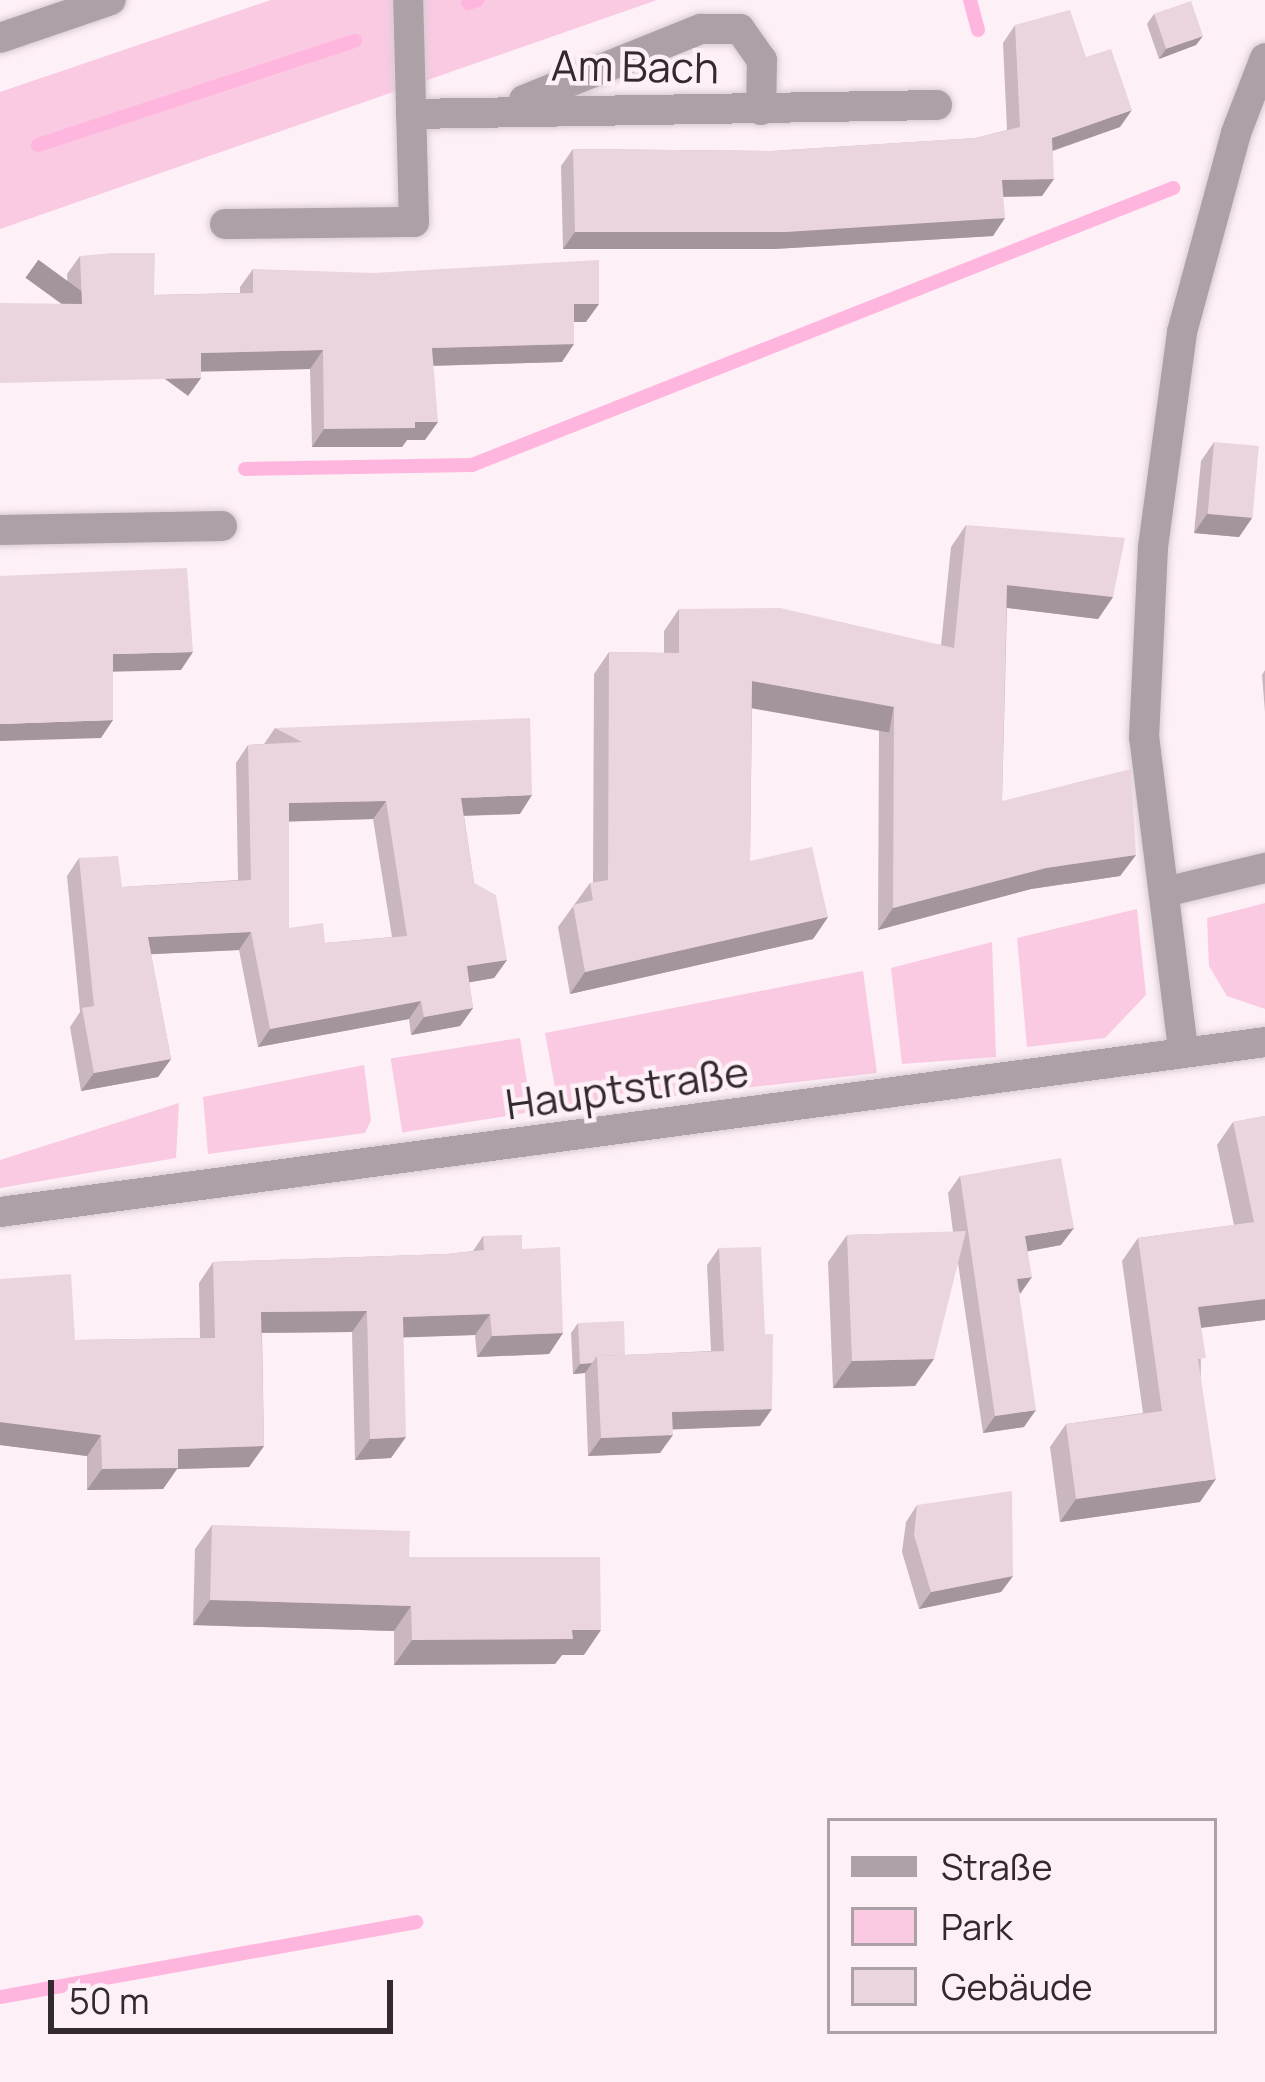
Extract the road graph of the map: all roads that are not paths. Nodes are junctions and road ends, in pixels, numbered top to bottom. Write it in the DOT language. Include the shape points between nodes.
graph roads {
  1 [pos="111,0"];
  2 [pos="408,0"];
  3 [pos="0,38"];
  4 [pos="1265,58"];
  5 [pos="937,105"];
  6 [pos="507,107"];
  7 [pos="761,110"];
  8 [pos="412,114"];
  9 [pos="226,224"];
  10 [pos="222,526"];
  11 [pos="0,530"];
  12 [pos="1265,868"];
  13 [pos="1165,892"];
  14 [pos="1265,1042"];
  15 [pos="1183,1048"];
  16 [pos="0,1212"];
  1 -- 3 [label="street"];
  2 -- 8 [label="street"];
  4 -- 13 [label="street" via="1236,133 1182,332 1153,548 1144,738"];
  5 -- 7 [label="street, Am Bach"];
  6 -- 7 [label="street, Am Bach"];
  6 -- 7 [label="street, Am Bach" via="701,29 740,29 762,60"];
  6 -- 8 [label="street, Am Bach"];
  8 -- 9 [label="street" via="414,222"];
  10 -- 11 [label="street"];
  12 -- 13 [label="street"];
  13 -- 15 [label="street"];
  14 -- 15 [label="street, Hauptstraße"];
  15 -- 16 [label="street, Hauptstraße"];
}
